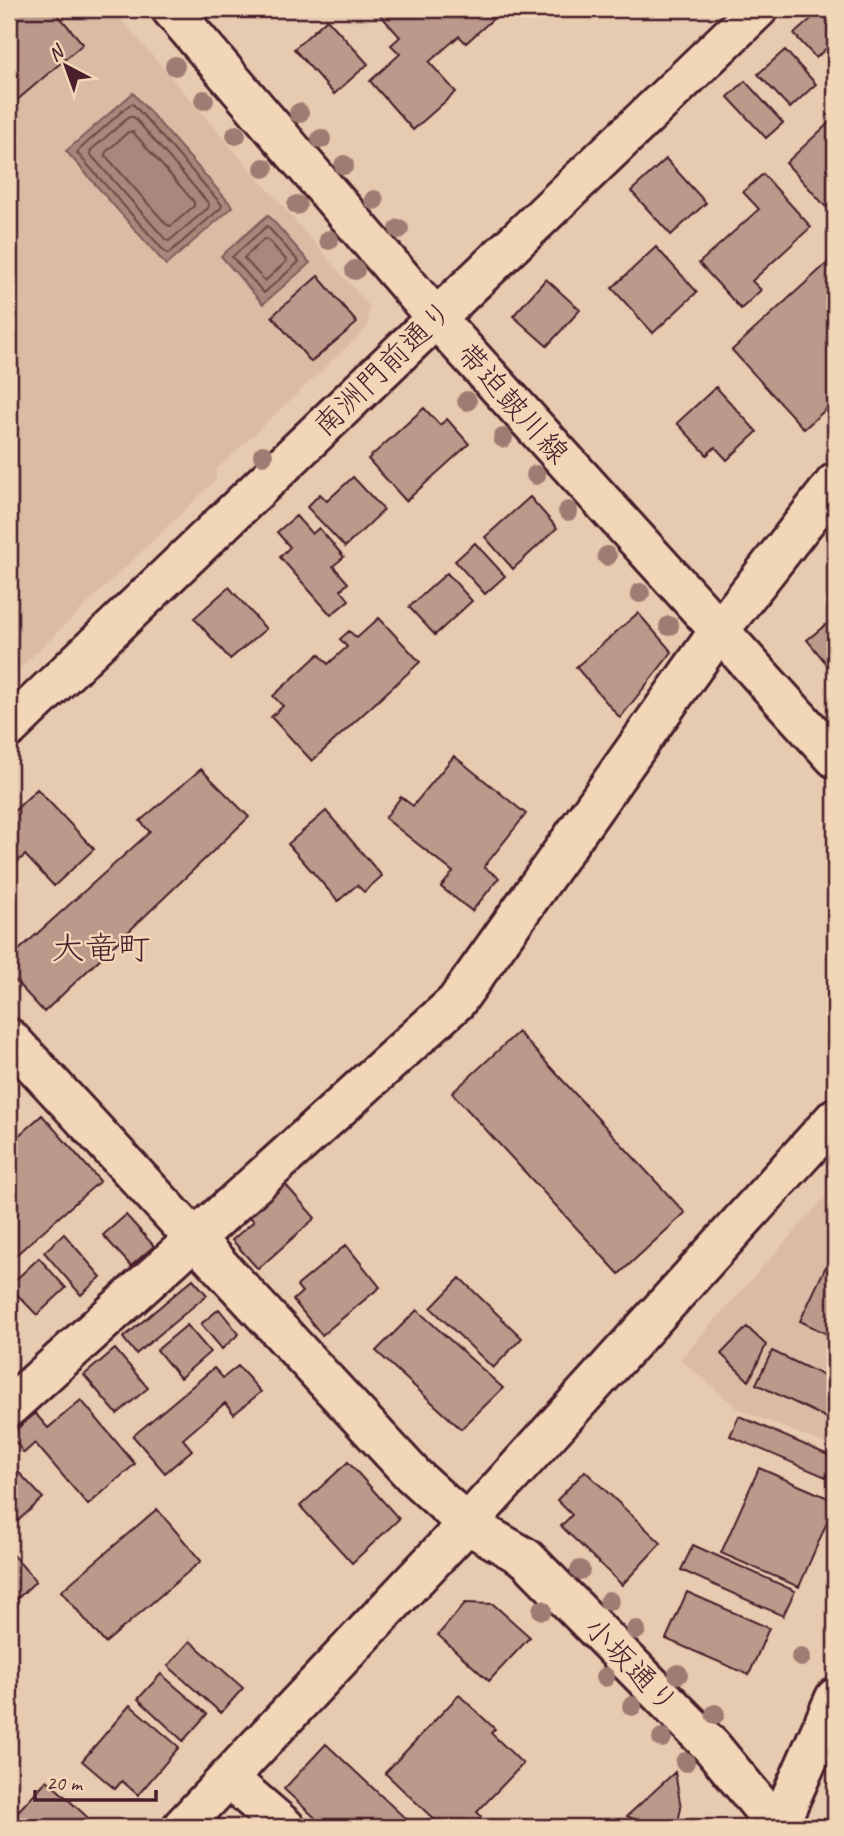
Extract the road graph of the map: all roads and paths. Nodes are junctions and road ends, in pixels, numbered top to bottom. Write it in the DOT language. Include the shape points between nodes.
graph roads {
  1 [pos="171,9"];
  2 [pos="758,9"];
  3 [pos="436,318"];
  4 [pos="835,483"];
  5 [pos="719,631"];
  6 [pos="9,728"];
  7 [pos="835,758"];
  8 [pos="9,1038"];
  9 [pos="835,1118"];
  10 [pos="194,1238"];
  11 [pos="9,1407"];
  12 [pos="467,1524"];
  13 [pos="835,1698"];
  14 [pos="228,1778"];
  15 [pos="182,1827"];
  16 [pos="285,1827"];
  17 [pos="778,1827"];
  1 -- 3 [label="main road, 帯迫皷川線"];
  2 -- 3 [label="main road, 南洲門前通り"];
  3 -- 5 [label="main road, 帯迫皷川線"];
  3 -- 6 [label="main road, 南洲門前通り"];
  4 -- 5 [label="main road"];
  5 -- 7 [label="main road, 帯迫皷川線"];
  5 -- 10 [label="main road" via="456,1002"];
  8 -- 10 [label="main road, 小坂通り"];
  9 -- 12 [label="main road"];
  10 -- 11 [label="main road"];
  10 -- 12 [label="main road, 小坂通り" via="413,1475"];
  12 -- 14 [label="main road"];
  12 -- 17 [label="main road, 小坂通り" via="526,1558 712,1748"];
  13 -- 17 [label="main road"];
  14 -- 15 [label="main road"];
  14 -- 16 [label="main road"];
}
